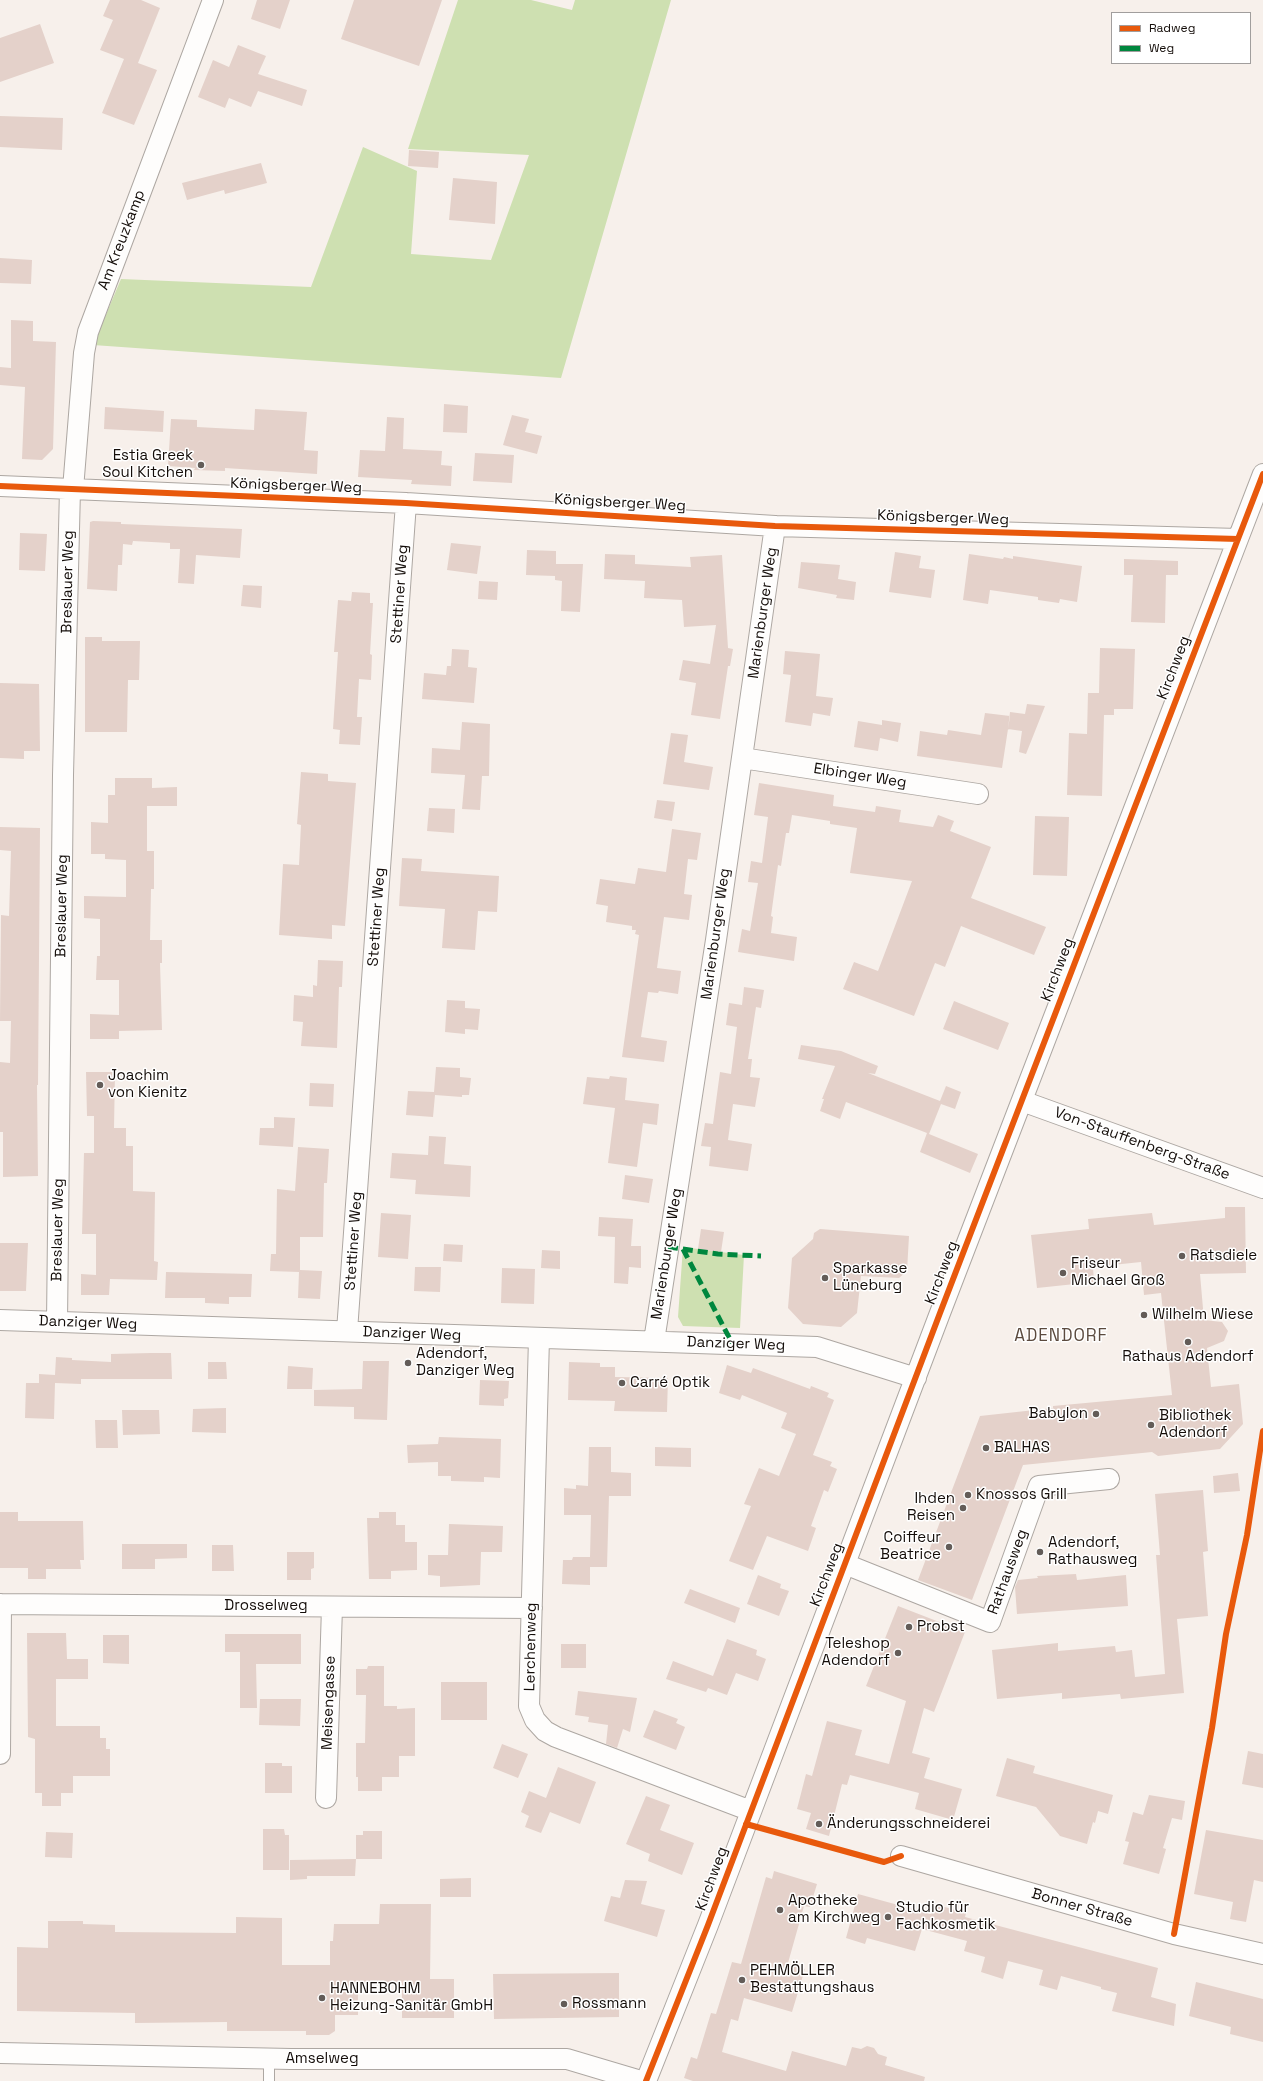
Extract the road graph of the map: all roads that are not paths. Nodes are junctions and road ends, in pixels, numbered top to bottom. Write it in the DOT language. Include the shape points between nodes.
graph roads {
  1 [pos="213,0"];
  2 [pos="1263,474"];
  3 [pos="0,486"];
  4 [pos="72,489"];
  5 [pos="406,503"];
  6 [pos="775,526"];
  7 [pos="1238,539"];
  8 [pos="742,758"];
  9 [pos="978,794"];
  10 [pos="1022,1101"];
  11 [pos="1263,1188"];
  12 [pos="0,1320"];
  13 [pos="57,1322"];
  14 [pos="347,1331"];
  15 [pos="539,1338"];
  16 [pos="654,1341"];
  17 [pos="916,1378"];
  18 [pos="1109,1479"];
  19 [pos="845,1564"];
  20 [pos="1,1604"];
  21 [pos="332,1607"];
  22 [pos="532,1608"];
  23 [pos="0,1754"];
  24 [pos="326,1798"];
  25 [pos="751,1811"];
  26 [pos="902,1856"];
  27 [pos="1263,1954"];
  28 [pos="0,2053"];
  29 [pos="269,2059"];
  30 [pos="269,2081"];
  31 [pos="641,2081"];
  32 [pos="646,2081"];
  1 -- 4 [label="street, Am Kreuzkamp" via="88,332"];
  2 -- 7 [label="street, Kirchweg"];
  3 -- 4 [label="street, Königsberger Weg"];
  4 -- 5 [label="street, Königsberger Weg"];
  4 -- 13 [label="street, Breslauer Weg" via="63,775"];
  5 -- 6 [label="street, Königsberger Weg"];
  5 -- 14 [label="street, Stettiner Weg"];
  6 -- 7 [label="street, Königsberger Weg"];
  6 -- 8 [label="street, Marienburger Weg"];
  7 -- 10 [label="street, Kirchweg"];
  8 -- 9 [label="street, Elbinger Weg"];
  8 -- 16 [label="street, Marienburger Weg"];
  10 -- 11 [label="street, Von-Stauffenberg-Straße"];
  10 -- 17 [label="street, Kirchweg"];
  12 -- 13 [label="street, Danziger Weg"];
  13 -- 14 [label="street, Danziger Weg"];
  14 -- 15 [label="street, Danziger Weg"];
  15 -- 16 [label="street, Danziger Weg"];
  15 -- 22 [label="street, Lerchenweg"];
  16 -- 17 [label="street, Danziger Weg" via="817,1348"];
  17 -- 19 [label="street, Kirchweg"];
  18 -- 19 [label="street, Rathausweg" via="1039,1486 990,1622"];
  19 -- 25 [label="street, Kirchweg"];
  20 -- 21 [label="street, Drosselweg"];
  20 -- 23 [label="street"];
  21 -- 22 [label="street, Drosselweg"];
  21 -- 24 [label="street, Meisengasse"];
  22 -- 25 [label="street, Lerchenweg" via="529,1706 535,1720 545,1731"];
  25 -- 32 [label="street, Kirchweg"];
  26 -- 27 [label="street, Bonner Straße" via="1174,1934"];
  28 -- 29 [label="street, Amselweg"];
  29 -- 30 [label="lane"];
  29 -- 31 [label="street, Amselweg" via="567,2059"];
}
